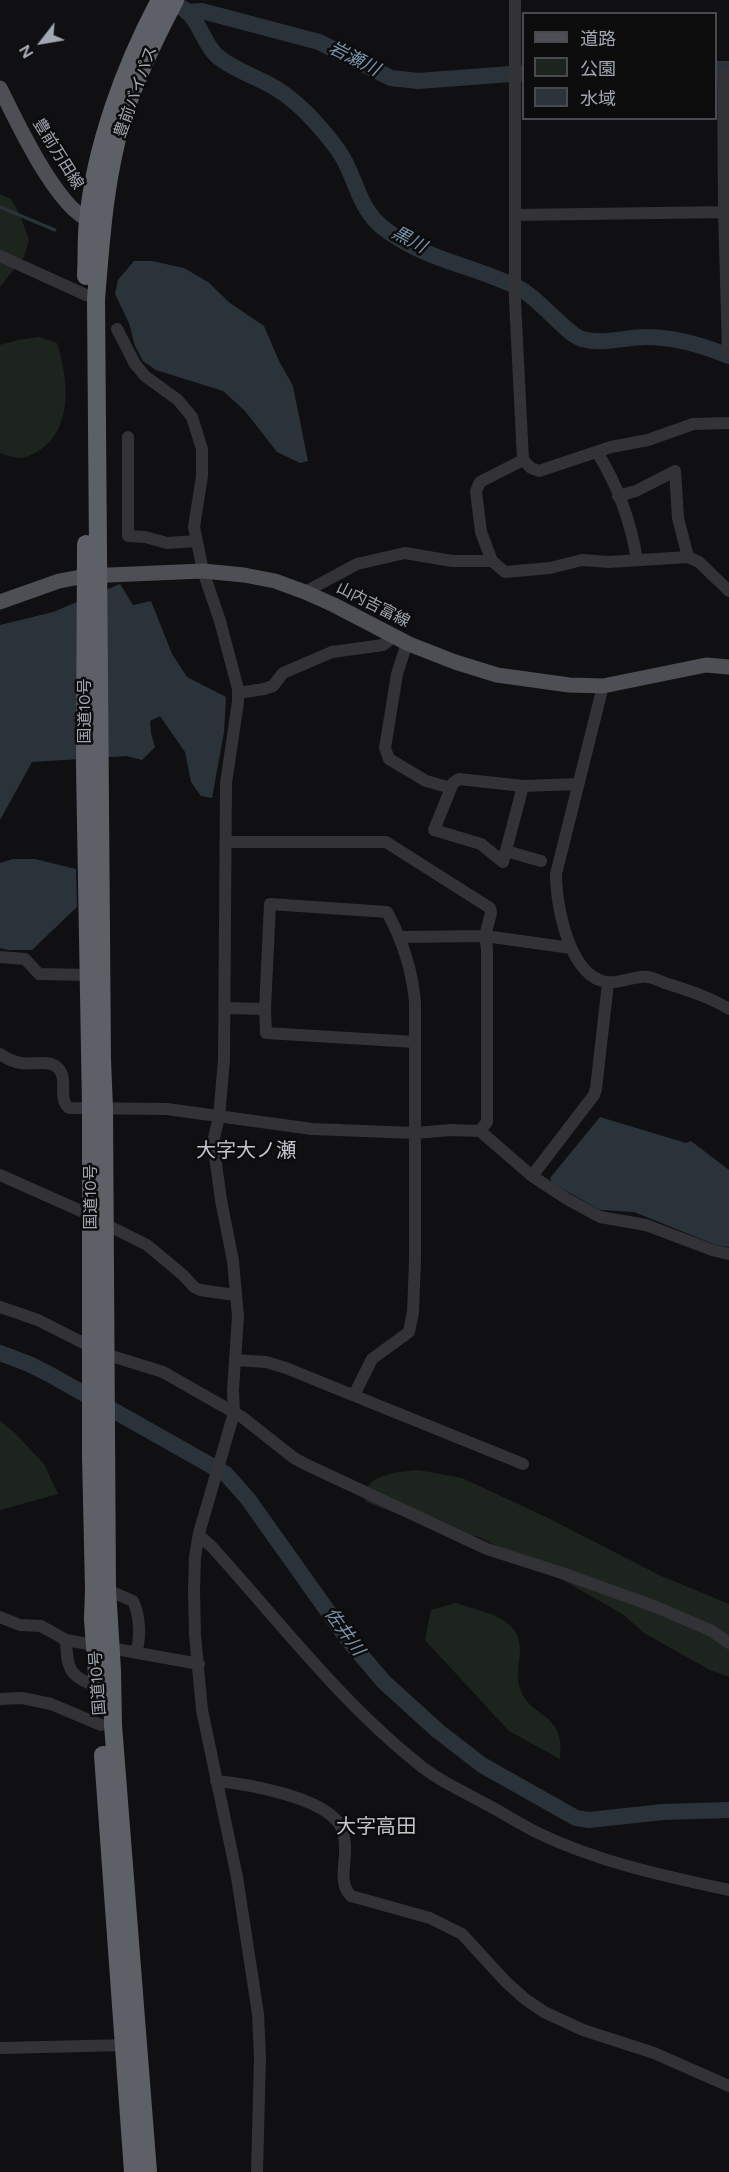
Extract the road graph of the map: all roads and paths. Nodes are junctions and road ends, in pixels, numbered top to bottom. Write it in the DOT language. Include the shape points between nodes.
graph roads {
  1 [pos="160,0"];
  2 [pos="175,0"];
  3 [pos="515,0"];
  4 [pos="155,23"];
  5 [pos="723,74"];
  6 [pos="0,88"];
  7 [pos="727,212"];
  8 [pos="515,215"];
  9 [pos="95,222"];
  10 [pos="0,256"];
  11 [pos="86,295"];
  12 [pos="117,329"];
  13 [pos="728,350"];
  14 [pos="729,423"];
  15 [pos="128,437"];
  16 [pos="597,452"];
  17 [pos="523,460"];
  18 [pos="618,496"];
  19 [pos="197,541"];
  20 [pos="688,557"];
  21 [pos="637,560"];
  22 [pos="492,561"];
  23 [pos="203,572"];
  24 [pos="93,581"];
  25 [pos="729,591"];
  26 [pos="305,592"];
  27 [pos="0,602"];
  28 [pos="401,639"];
  29 [pos="729,668"];
  30 [pos="603,686"];
  31 [pos="238,693"];
  32 [pos="93,766"];
  33 [pos="578,784"];
  34 [pos="524,786"];
  35 [pos="451,788"];
  36 [pos="226,842"];
  37 [pos="506,851"];
  38 [pos="541,861"];
  39 [pos="485,936"];
  40 [pos="401,938"];
  41 [pos="571,948"];
  42 [pos="0,957"];
  43 [pos="89,975"];
  44 [pos="608,983"];
  45 [pos="224,1008"];
  46 [pos="265,1009"];
  47 [pos="729,1009"];
  48 [pos="415,1042"];
  49 [pos="0,1054"];
  50 [pos="98,1108"];
  51 [pos="219,1117"];
  52 [pos="480,1131"];
  53 [pos="415,1133"];
  54 [pos="0,1175"];
  55 [pos="532,1176"];
  56 [pos="81,1211"];
  57 [pos="113,1228"];
  58 [pos="729,1254"];
  59 [pos="235,1295"];
  60 [pos="0,1307"];
  61 [pos="98,1358"];
  62 [pos="235,1360"];
  63 [pos="354,1395"];
  64 [pos="232,1418"];
  65 [pos="99,1457"];
  66 [pos="523,1464"];
  67 [pos="200,1529"];
  68 [pos="107,1590"];
  69 [pos="0,1617"];
  70 [pos="101,1620"];
  71 [pos="66,1640"];
  72 [pos="729,1643"];
  73 [pos="136,1653"];
  74 [pos="199,1664"];
  75 [pos="103,1677"];
  76 [pos="0,1699"];
  77 [pos="101,1725"];
  78 [pos="216,1781"];
  79 [pos="729,1890"];
  80 [pos="131,2045"];
  81 [pos="0,2048"];
  82 [pos="729,2086"];
  83 [pos="134,2172"];
  84 [pos="148,2172"];
  85 [pos="257,2172"];
  1 -- 4 [label="highway, 豊前バイパス"];
  2 -- 4 [label="highway, 豊前バイパス"];
  3 -- 8 [label="street"];
  4 -- 9 [label="highway, 豊前バイパス" via="129,64 112,111 100,155"];
  5 -- 7 [label="street"];
  6 -- 9 [label="main road, 豊前万田線" via="52,183 66,201"];
  7 -- 8 [label="street"];
  7 -- 13 [label="street"];
  8 -- 17 [label="street"];
  9 -- 11 [label="highway, 国道10号"];
  9 -- 24 [label="highway, 国道10号"];
  10 -- 11 [label="street"];
  11 -- 24 [label="highway, 国道10号"];
  12 -- 19 [label="street" via="145,376 178,400 192,417 202,449 194,527"];
  14 -- 16 [label="street" via="693,424"];
  15 -- 19 [label="street" via="128,536 167,543"];
  16 -- 17 [label="street" via="539,471"];
  16 -- 18 [label="street"];
  17 -- 22 [label="street" via="480,482 476,491 482,532"];
  18 -- 20 [label="street" via="675,471 678,518"];
  18 -- 21 [label="street" via="633,535"];
  19 -- 23 [label="street"];
  20 -- 21 [label="street"];
  20 -- 25 [label="street" via="699,562"];
  21 -- 22 [label="street" via="582,560 505,572"];
  22 -- 26 [label="street" via="452,561 405,553 357,564"];
  23 -- 24 [label="main road, 山内吉富線"];
  23 -- 26 [label="main road, 山内吉富線" via="244,574"];
  23 -- 31 [label="street"];
  24 -- 27 [label="main road, 山内吉富線" via="59,581"];
  24 -- 32 [label="highway, 国道10号"];
  26 -- 28 [label="main road, 山内吉富線"];
  28 -- 30 [label="main road, 山内吉富線" via="497,675"];
  28 -- 31 [label="street" via="333,652 283,673 273,686"];
  28 -- 35 [label="street" via="385,748 389,759 426,781"];
  29 -- 30 [label="main road, 山内吉富線" via="706,665"];
  30 -- 33 [label="street"];
  31 -- 36 [label="street" via="226,783"];
  32 -- 43 [label="highway, 国道10号"];
  32 -- 50 [label="highway, 国道10号"];
  33 -- 34 [label="street"];
  33 -- 41 [label="street" via="556,874 556,892"];
  34 -- 35 [label="street" via="459,779"];
  34 -- 37 [label="street"];
  35 -- 37 [label="street" via="434,831 481,844 503,862"];
  36 -- 39 [label="street" via="386,842 489,908"];
  36 -- 45 [label="street"];
  37 -- 38 [label="street"];
  39 -- 40 [label="street"];
  39 -- 41 [label="street"];
  39 -- 52 [label="street" via="488,1122"];
  40 -- 46 [label="street" via="387,912 270,904"];
  40 -- 48 [label="street" via="414,995"];
  41 -- 44 [label="street" via="594,978"];
  42 -- 43 [label="street" via="25,958 39,974"];
  43 -- 50 [label="highway, 国道10号"];
  44 -- 47 [label="street" via="647,976"];
  44 -- 55 [label="street" via="594,1095"];
  45 -- 46 [label="street"];
  45 -- 51 [label="street"];
  46 -- 48 [label="street" via="266,1033"];
  48 -- 53 [label="street"];
  49 -- 50 [label="street" via="16,1062 50,1063 58,1067 66,1106"];
  50 -- 51 [label="street" via="167,1109"];
  50 -- 61 [label="highway, 国道10号"];
  51 -- 53 [label="street" via="312,1129"];
  51 -- 59 [label="street" via="213,1142 234,1261"];
  52 -- 53 [label="street"];
  52 -- 55 [label="street"];
  53 -- 63 [label="street" via="412,1324 409,1332 372,1359"];
  54 -- 56 [label="street"];
  55 -- 58 [label="street" via="600,1216 646,1226"];
  57 -- 59 [label="street" via="147,1245 194,1287"];
  59 -- 62 [label="street"];
  60 -- 61 [label="street" via="38,1320"];
  61 -- 64 [label="street" via="155,1368"];
  61 -- 65 [label="highway, 国道10号"];
  62 -- 63 [label="street" via="266,1362"];
  62 -- 64 [label="street"];
  63 -- 66 [label="street"];
  64 -- 67 [label="street"];
  64 -- 72 [label="street" via="305,1464 439,1527 507,1557 656,1607 712,1630"];
  65 -- 68 [label="highway, 国道10号"];
  65 -- 70 [label="highway, 国道10号" via="94,1589"];
  67 -- 74 [label="street" via="194,1590"];
  67 -- 79 [label="street" via="296,1642 370,1721 429,1773 538,1833 585,1852 650,1873"];
  68 -- 70 [label="highway, 国道10号"];
  68 -- 73 [label="street" via="133,1601 140,1641"];
  69 -- 71 [label="street" via="20,1625 41,1626"];
  70 -- 75 [label="highway, 国道10号, bridge"];
  71 -- 73 [label="street"];
  71 -- 75 [label="street" via="73,1675 84,1682"];
  73 -- 74 [label="street"];
  74 -- 78 [label="street" via="202,1710"];
  75 -- 77 [label="highway, 国道10号"];
  75 -- 80 [label="highway, 国道10号" via="113,1725"];
  76 -- 77 [label="street" via="22,1698 51,1704"];
  77 -- 80 [label="highway, 国道10号"];
  78 -- 82 [label="street" via="280,1792 324,1810 343,1833 343,1884 351,1896 430,1918 462,1934 506,1982 544,2012 583,2030 638,2046"];
  78 -- 85 [label="street" via="237,1877 259,2025"];
  80 -- 81 [label="street"];
  80 -- 83 [label="highway, 国道10号"];
  80 -- 84 [label="highway, 国道10号"];
}
